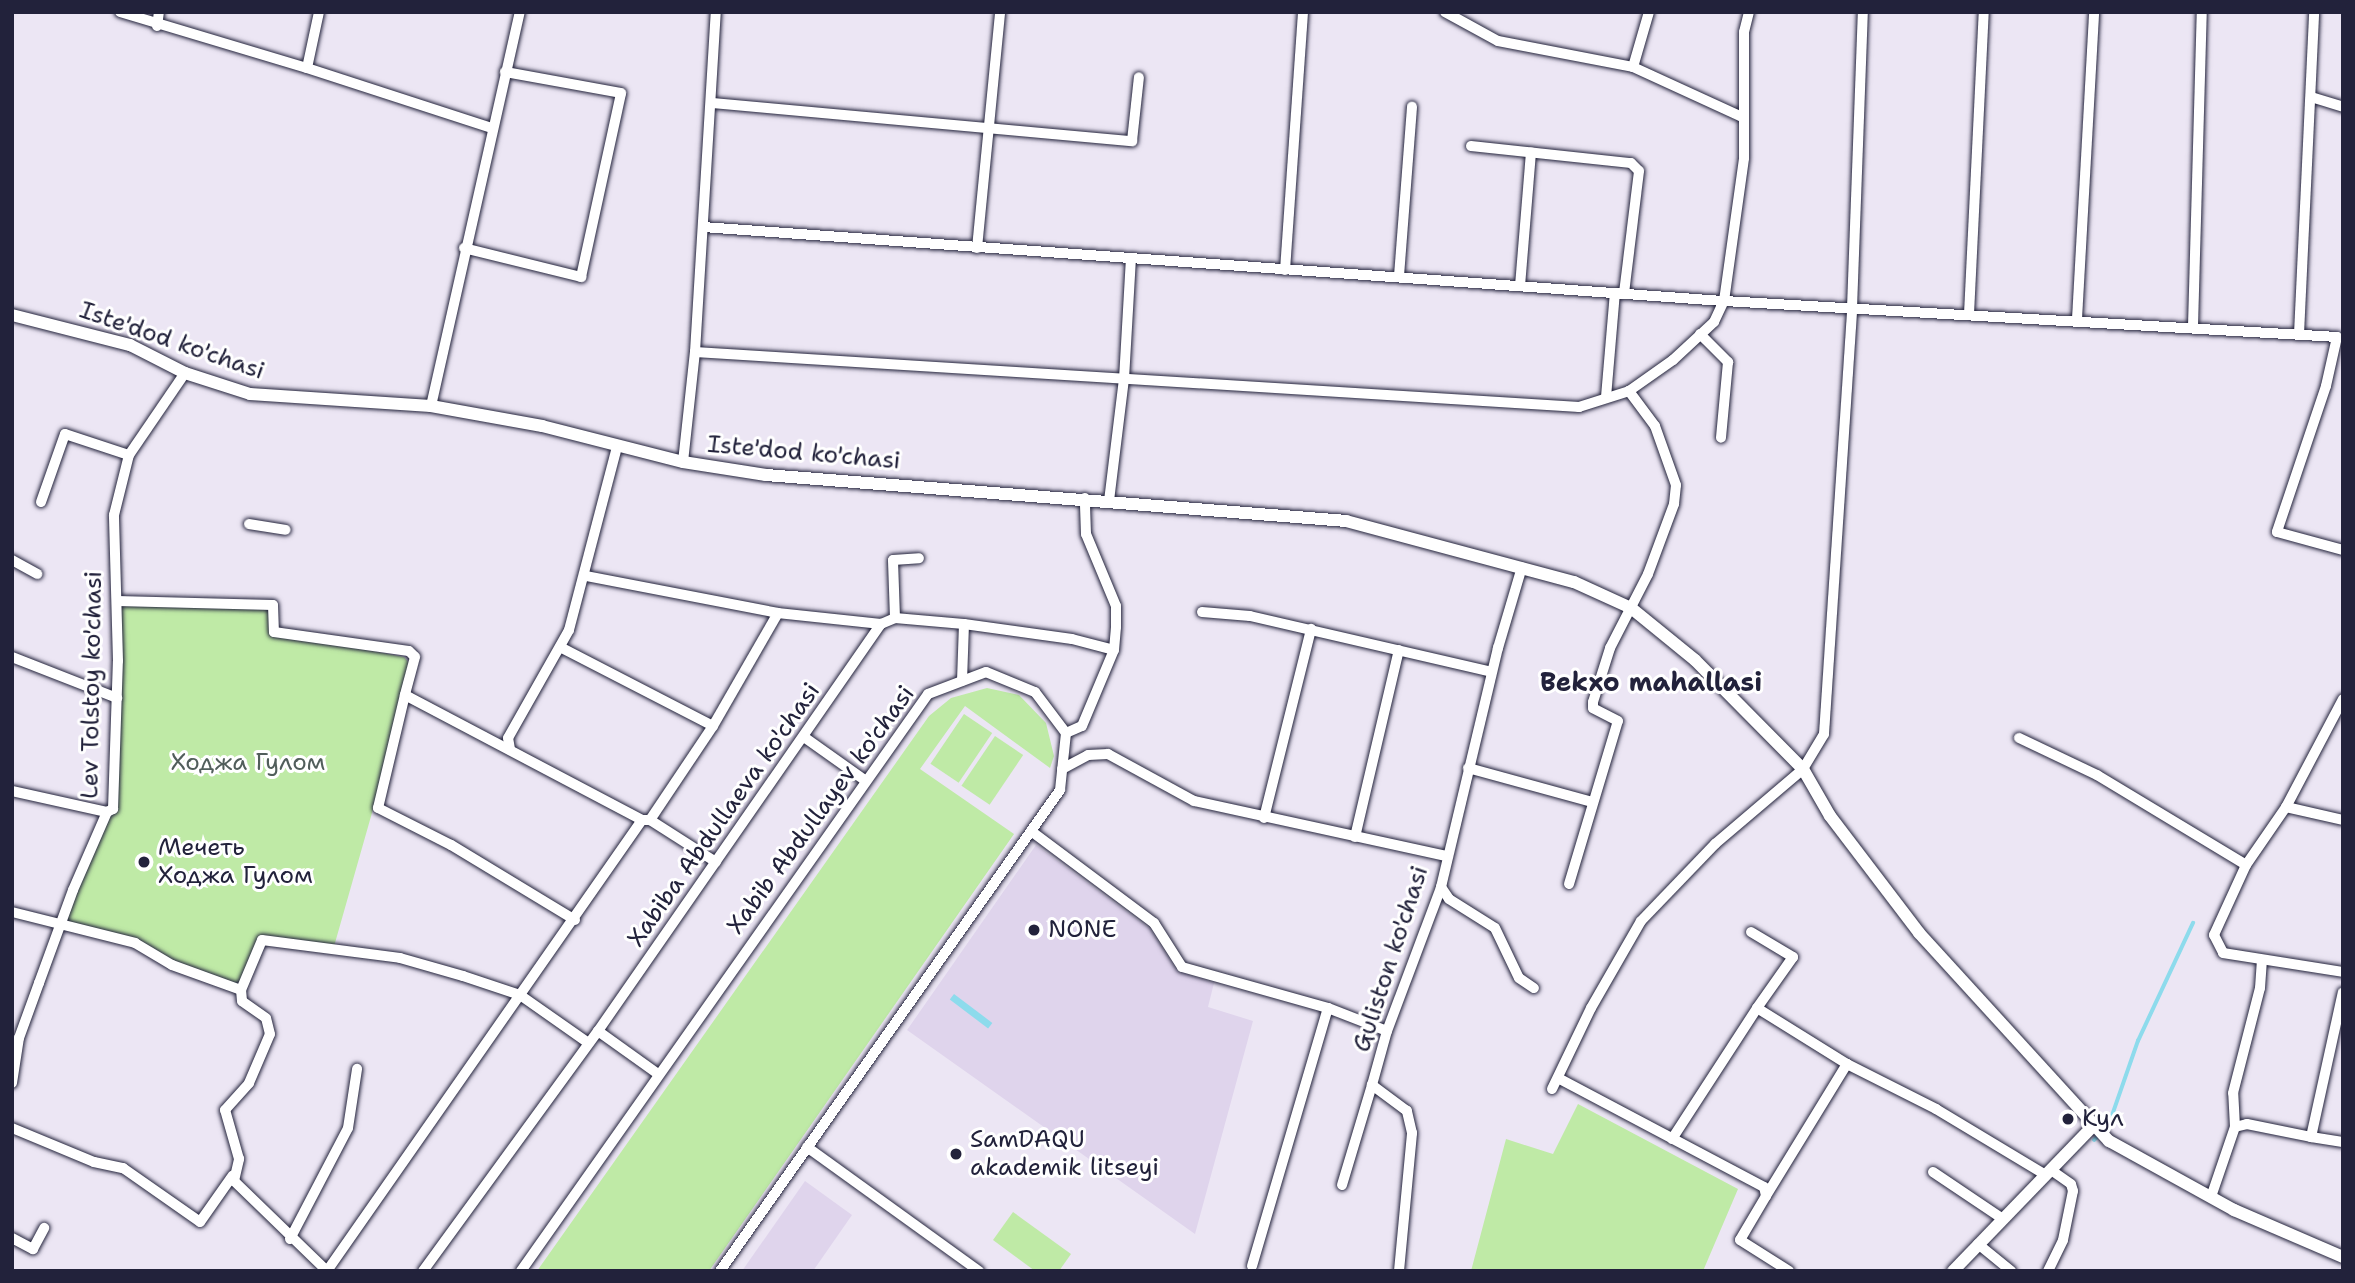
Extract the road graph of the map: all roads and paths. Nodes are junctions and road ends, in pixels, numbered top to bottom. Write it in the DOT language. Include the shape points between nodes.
graph roads {
  1 [pos="120,12"];
  2 [pos="159,12"];
  3 [pos="319,12"];
  4 [pos="520,12"];
  5 [pos="716,12"];
  6 [pos="1000,12"];
  7 [pos="1303,12"];
  8 [pos="1445,12"];
  9 [pos="1649,12"];
  10 [pos="1749,12"];
  11 [pos="1863,12"];
  12 [pos="1983,12"];
  13 [pos="2094,12"];
  14 [pos="2202,12"];
  15 [pos="2314,12"];
  16 [pos="157,26"];
  17 [pos="1633,67"];
  18 [pos="307,68"];
  19 [pos="505,72"];
  20 [pos="1139,77"];
  21 [pos="2311,97"];
  22 [pos="712,103"];
  23 [pos="1412,106"];
  24 [pos="2343,107"];
  25 [pos="1742,117"];
  26 [pos="492,128"];
  27 [pos="988,131"];
  28 [pos="1471,146"];
  29 [pos="1531,152"];
  30 [pos="704,228"];
  31 [pos="464,248"];
  32 [pos="977,248"];
  33 [pos="1130,259"];
  34 [pos="1285,270"];
  35 [pos="1399,276"];
  36 [pos="1520,286"];
  37 [pos="1619,293"];
  38 [pos="1724,301"];
  39 [pos="1852,308"];
  40 [pos="1969,314"];
  41 [pos="12,315"];
  42 [pos="2077,319"];
  43 [pos="2193,327"];
  44 [pos="1700,334"];
  45 [pos="2299,334"];
  46 [pos="695,352"];
  47 [pos="186,373"];
  48 [pos="1124,379"];
  49 [pos="1629,391"];
  50 [pos="1606,397"];
  51 [pos="431,406"];
  52 [pos="1721,438"];
  53 [pos="617,447"];
  54 [pos="129,454"];
  55 [pos="683,462"];
  56 [pos="1085,498"];
  57 [pos="1109,501"];
  58 [pos="41,502"];
  59 [pos="249,524"];
  60 [pos="286,530"];
  61 [pos="2343,550"];
  62 [pos="919,558"];
  63 [pos="12,560"];
  64 [pos="1522,567"];
  65 [pos="37,574"];
  66 [pos="586,576"];
  67 [pos="117,601"];
  68 [pos="1631,608"];
  69 [pos="1202,612"];
  70 [pos="778,613"];
  71 [pos="895,618"];
  72 [pos="881,624"];
  73 [pos="964,624"];
  74 [pos="1311,629"];
  75 [pos="560,647"];
  76 [pos="1114,650"];
  77 [pos="1399,650"];
  78 [pos="12,657"];
  79 [pos="1492,673"];
  80 [pos="962,681"];
  81 [pos="118,684"];
  82 [pos="102,692"];
  83 [pos="405,695"];
  84 [pos="117,698"];
  85 [pos="2343,699"];
  86 [pos="713,726"];
  87 [pos="1066,733"];
  88 [pos="804,737"];
  89 [pos="2019,738"];
  90 [pos="510,749"];
  91 [pos="1468,768"];
  92 [pos="1062,769"];
  93 [pos="1803,769"];
  94 [pos="866,781"];
  95 [pos="12,791"];
  96 [pos="1592,802"];
  97 [pos="2286,807"];
  98 [pos="107,812"];
  99 [pos="1264,818"];
  100 [pos="646,820"];
  101 [pos="2343,820"];
  102 [pos="1031,831"];
  103 [pos="1355,838"];
  104 [pos="1447,856"];
  105 [pos="716,862"];
  106 [pos="2246,865"];
  107 [pos="1570,884"];
  108 [pos="1441,887"];
  109 [pos="12,912"];
  110 [pos="575,920"];
  111 [pos="61,922"];
  112 [pos="1751,932"];
  113 [pos="2262,960"];
  114 [pos="2343,972"];
  115 [pos="1534,988"];
  116 [pos="241,990"];
  117 [pos="2343,992"];
  118 [pos="520,995"];
  119 [pos="1328,1008"];
  120 [pos="1757,1008"];
  121 [pos="598,1031"];
  122 [pos="1387,1031"];
  123 [pos="587,1042"];
  124 [pos="1847,1064"];
  125 [pos="357,1069"];
  126 [pos="658,1074"];
  127 [pos="1558,1079"];
  128 [pos="12,1083"];
  129 [pos="1372,1085"];
  130 [pos="1552,1089"];
  131 [pos="2093,1126"];
  132 [pos="12,1128"];
  133 [pos="2235,1128"];
  134 [pos="2311,1137"];
  135 [pos="1672,1139"];
  136 [pos="2343,1142"];
  137 [pos="807,1147"];
  138 [pos="1933,1172"];
  139 [pos="2049,1172"];
  140 [pos="233,1175"];
  141 [pos="1342,1185"];
  142 [pos="1766,1196"];
  143 [pos="2211,1197"];
  144 [pos="2003,1219"];
  145 [pos="44,1228"];
  146 [pos="12,1238"];
  147 [pos="290,1238"];
  148 [pos="1978,1244"];
  149 [pos="2343,1257"];
  150 [pos="1252,1266"];
  151 [pos="327,1271"];
  152 [pos="423,1271"];
  153 [pos="521,1271"];
  154 [pos="720,1271"];
  155 [pos="979,1271"];
  156 [pos="1399,1271"];
  157 [pos="1789,1271"];
  158 [pos="1953,1271"];
  159 [pos="2011,1271"];
  160 [pos="2048,1271"];
  1 -- 16 [label="street"];
  2 -- 16 [label="street"];
  3 -- 18 [label="street"];
  4 -- 19 [label="street"];
  5 -- 22 [label="street"];
  6 -- 27 [label="street"];
  7 -- 34 [label="street"];
  8 -- 17 [label="street" via="1498,41"];
  9 -- 17 [label="street"];
  10 -- 25 [label="street" via="1744,32"];
  11 -- 39 [label="street"];
  12 -- 40 [label="street"];
  13 -- 42 [label="street"];
  14 -- 43 [label="street"];
  15 -- 21 [label="street"];
  16 -- 18 [label="street"];
  17 -- 25 [label="street"];
  18 -- 26 [label="street"];
  19 -- 26 [label="street"];
  19 -- 31 [label="street" via="621,93 581,277"];
  20 -- 27 [label="street" via="1132,141"];
  21 -- 24 [label="street"];
  21 -- 45 [label="street"];
  22 -- 27 [label="street"];
  22 -- 30 [label="street"];
  23 -- 35 [label="street"];
  25 -- 38 [label="street" via="1744,158"];
  26 -- 31 [label="street"];
  27 -- 32 [label="street"];
  28 -- 29 [label="street"];
  29 -- 36 [label="street"];
  29 -- 37 [label="street" via="1631,163 1639,171"];
  30 -- 32 [label="street"];
  30 -- 46 [label="street"];
  31 -- 51 [label="street"];
  32 -- 33 [label="street"];
  33 -- 34 [label="street"];
  33 -- 48 [label="street"];
  34 -- 35 [label="street"];
  35 -- 36 [label="street"];
  36 -- 37 [label="street"];
  37 -- 38 [label="street"];
  37 -- 50 [label="street"];
  38 -- 39 [label="street"];
  38 -- 44 [label="street" via="1714,322"];
  39 -- 40 [label="street"];
  39 -- 93 [label="street" via="1824,734"];
  40 -- 42 [label="street"];
  41 -- 47 [label="street, Iste'dod ko'chasi" via="130,345"];
  42 -- 43 [label="street"];
  43 -- 45 [label="street"];
  44 -- 49 [label="street"];
  44 -- 52 [label="street" via="1728,362"];
  45 -- 61 [label="street" via="2337,337 2326,386 2277,533"];
  46 -- 48 [label="street"];
  46 -- 55 [label="street"];
  47 -- 51 [label="street, Iste'dod ko'chasi" via="281,399"];
  47 -- 54 [label="street, Lev Tolstoy ko'chasi"];
  48 -- 50 [label="street" via="1580,407"];
  48 -- 57 [label="street"];
  49 -- 50 [label="street"];
  49 -- 68 [label="street" via="1655,426 1676,485 1674,504"];
  51 -- 53 [label="street, Iste'dod ko'chasi" via="542,426"];
  53 -- 55 [label="street, Iste'dod ko'chasi"];
  53 -- 66 [label="street"];
  54 -- 58 [label="street" via="65,434"];
  54 -- 67 [label="street, Lev Tolstoy ko'chasi" via="114,514"];
  55 -- 56 [label="street, Iste'dod ko'chasi" via="766,475"];
  56 -- 57 [label="street, Iste'dod ko'chasi"];
  56 -- 76 [label="street" via="1086,534 1116,606"];
  57 -- 64 [label="street, Iste'dod ko'chasi" via="1346,521"];
  59 -- 60 [label="street"];
  62 -- 71 [label="street" via="894,560"];
  63 -- 65 [label="street"];
  64 -- 68 [label="street, Iste'dod ko'chasi" via="1574,582"];
  64 -- 79 [label="street, Guliston ko'chasi"];
  66 -- 70 [label="street"];
  66 -- 75 [label="street"];
  67 -- 81 [label="street, Lev Tolstoy ko'chasi"];
  67 -- 83 [label="street" via="273,605 274,632 409,651 415,657"];
  68 -- 93 [label="street, Iste'dod ko'chasi" via="1695,660"];
  68 -- 96 [label="street" via="1610,648 1593,702 1593,708 1618,721"];
  69 -- 74 [label="street"];
  70 -- 72 [label="street"];
  70 -- 86 [label="street"];
  71 -- 72 [label="street"];
  71 -- 73 [label="street"];
  72 -- 88 [label="street, Xabiba Abdullaeva ko'chasi"];
  73 -- 76 [label="street" via="1072,639"];
  73 -- 80 [label="street"];
  74 -- 77 [label="street"];
  74 -- 99 [label="street"];
  75 -- 86 [label="street"];
  75 -- 90 [label="street" via="509,738"];
  76 -- 87 [label="street" via="1082,726"];
  77 -- 79 [label="street"];
  77 -- 103 [label="street"];
  78 -- 82 [label="street"];
  79 -- 91 [label="street, Guliston ko'chasi"];
  80 -- 87 [label="street, Xabib Abdullayev ko'chasi" via="986,672 1035,692"];
  80 -- 94 [label="street, Xabib Abdullayev ko'chasi" via="928,694"];
  81 -- 82 [label="street"];
  81 -- 84 [label="street, Lev Tolstoy ko'chasi"];
  82 -- 84 [label="street"];
  83 -- 90 [label="street"];
  83 -- 110 [label="street" via="378,808 451,845"];
  84 -- 98 [label="street, Lev Tolstoy ko'chasi" via="113,809"];
  85 -- 97 [label="street"];
  86 -- 100 [label="street"];
  87 -- 92 [label="street"];
  88 -- 94 [label="street"];
  88 -- 105 [label="street, Xabiba Abdullaeva ko'chasi"];
  89 -- 106 [label="street" via="2097,775"];
  90 -- 100 [label="street"];
  91 -- 96 [label="street"];
  91 -- 104 [label="street, Guliston ko'chasi"];
  92 -- 99 [label="street" via="1088,755 1108,754 1194,801"];
  92 -- 102 [label="street" via="1060,790"];
  93 -- 127 [label="street" via="1715,844 1641,921 1591,1008"];
  93 -- 131 [label="street, Iste'dod ko'chasi" via="1829,816 1919,933"];
  94 -- 126 [label="street, Xabib Abdullayev ko'chasi"];
  95 -- 98 [label="street"];
  96 -- 107 [label="street"];
  97 -- 101 [label="street"];
  97 -- 106 [label="street"];
  98 -- 111 [label="street, Lev Tolstoy ko'chasi"];
  99 -- 103 [label="street"];
  100 -- 105 [label="street"];
  100 -- 110 [label="street"];
  102 -- 119 [label="street" via="1154,923 1182,967"];
  102 -- 137 [label="street"];
  103 -- 104 [label="street"];
  104 -- 108 [label="street, Guliston ko'chasi"];
  105 -- 121 [label="street, Xabiba Abdullaeva ko'chasi"];
  106 -- 113 [label="street" via="2214,935 2223,953"];
  108 -- 115 [label="street" via="1449,899 1495,928 1519,978"];
  108 -- 122 [label="street, Guliston ko'chasi"];
  109 -- 111 [label="street"];
  110 -- 118 [label="street"];
  111 -- 116 [label="street" via="135,943 172,965"];
  111 -- 128 [label="street, Lev Tolstoy ko'chasi" via="19,1038"];
  112 -- 120 [label="street" via="1793,957"];
  113 -- 114 [label="street"];
  113 -- 133 [label="street" via="2233,1093"];
  116 -- 118 [label="street" via="258,945 267,940 400,958"];
  116 -- 140 [label="street" via="244,1007 271,1024 249,1083 225,1110 239,1159"];
  117 -- 134 [label="street"];
  118 -- 123 [label="street"];
  118 -- 151 [label="street"];
  119 -- 122 [label="street"];
  119 -- 150 [label="street"];
  120 -- 124 [label="street"];
  120 -- 135 [label="street"];
  121 -- 123 [label="street, Xabiba Abdullaeva ko'chasi"];
  121 -- 126 [label="street"];
  122 -- 129 [label="street, Guliston ko'chasi"];
  123 -- 152 [label="street, Xabiba Abdullaeva ko'chasi"];
  124 -- 139 [label="street"];
  124 -- 142 [label="street"];
  125 -- 147 [label="street" via="348,1128"];
  126 -- 153 [label="street, Xabib Abdullayev ko'chasi"];
  127 -- 130 [label="street"];
  127 -- 135 [label="street"];
  129 -- 141 [label="street"];
  129 -- 156 [label="street, Guliston ko'chasi" via="1407,1111 1412,1133"];
  131 -- 139 [label="street"];
  131 -- 143 [label="street, Iste'dod ko'chasi" via="2109,1141"];
  132 -- 140 [label="street" via="94,1162 123,1168 200,1222"];
  133 -- 134 [label="street" via="2247,1124"];
  133 -- 143 [label="street"];
  134 -- 136 [label="street"];
  135 -- 142 [label="street" via="1764,1187"];
  137 -- 154 [label="street"];
  137 -- 155 [label="street"];
  138 -- 144 [label="street"];
  139 -- 144 [label="street"];
  139 -- 160 [label="street" via="2071,1184 2073,1191 2063,1240"];
  140 -- 147 [label="street" via="240,1190"];
  142 -- 157 [label="street" via="1740,1240"];
  143 -- 149 [label="street, Iste'dod ko'chasi"];
  144 -- 148 [label="street"];
  145 -- 146 [label="street" via="33,1249"];
  147 -- 151 [label="street"];
  148 -- 158 [label="street"];
  148 -- 159 [label="street"];
}
